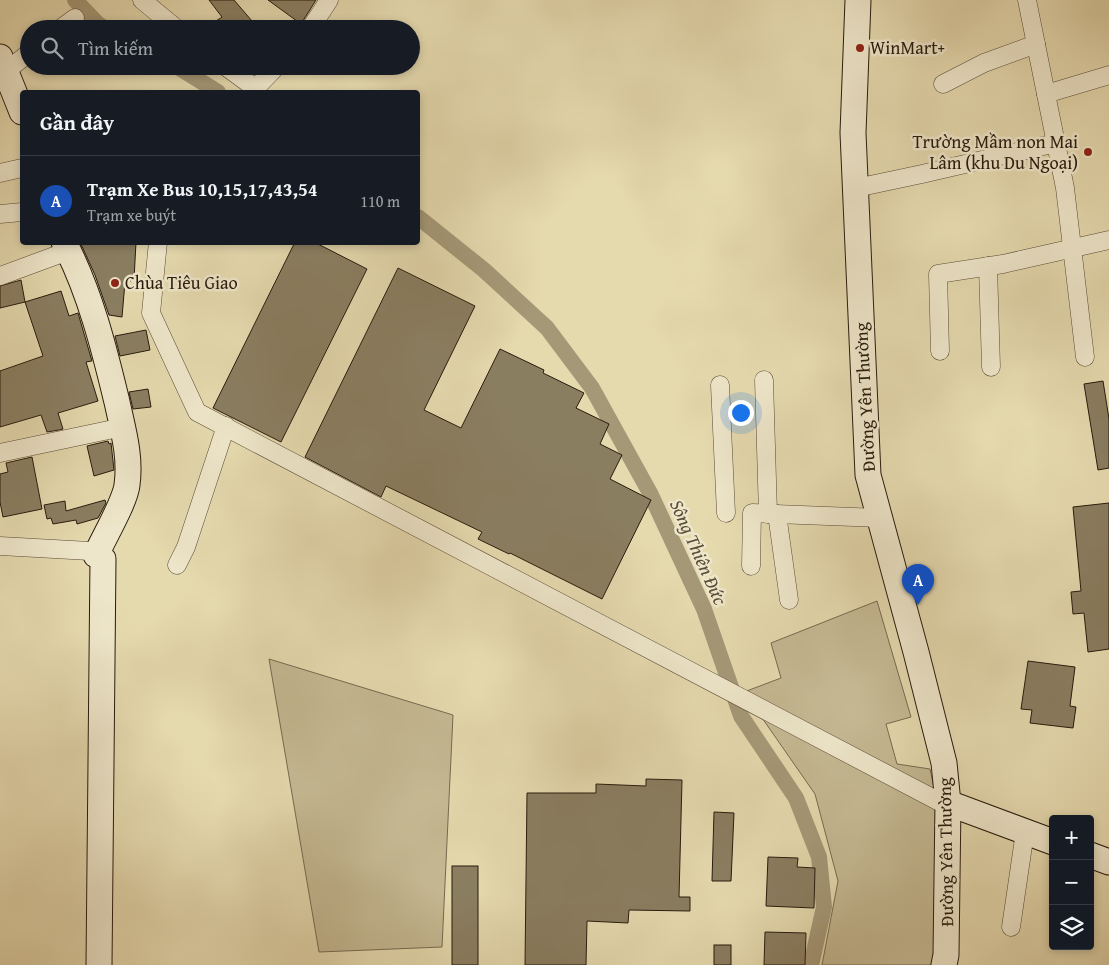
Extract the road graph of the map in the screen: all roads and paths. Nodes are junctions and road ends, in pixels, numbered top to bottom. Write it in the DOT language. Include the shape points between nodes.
graph roads {
  1 [pos="142,0"];
  2 [pos="329,0"];
  3 [pos="858,0"];
  4 [pos="1027,0"];
  5 [pos="75,18"];
  6 [pos="72,20"];
  7 [pos="167,20"];
  8 [pos="316,20"];
  9 [pos="1036,44"];
  10 [pos="20,58"];
  11 [pos="2,67"];
  12 [pos="236,75"];
  13 [pos="268,75"];
  14 [pos="1109,75"];
  15 [pos="943,84"];
  16 [pos="254,90"];
  17 [pos="1046,94"];
  18 [pos="20,108"];
  19 [pos="1056,143"];
  20 [pos="20,168"];
  21 [pos="0,173"];
  22 [pos="856,188"];
  23 [pos="20,212"];
  24 [pos="0,214"];
  25 [pos="1109,240"];
  26 [pos="158,245"];
  27 [pos="66,247"];
  28 [pos="1072,248"];
  29 [pos="988,266"];
  30 [pos="0,276"];
  31 [pos="940,352"];
  32 [pos="1085,357"];
  33 [pos="991,367"];
  34 [pos="764,380"];
  35 [pos="720,385"];
  36 [pos="226,426"];
  37 [pos="123,427"];
  38 [pos="0,453"];
  39 [pos="766,514"];
  40 [pos="880,518"];
  41 [pos="0,546"];
  42 [pos="96,555"];
  43 [pos="177,565"];
  44 [pos="750,566"];
  45 [pos="789,600"];
  46 [pos="948,803"];
  47 [pos="1025,832"];
  48 [pos="1049,841"];
  49 [pos="1094,856"];
  50 [pos="1109,862"];
  51 [pos="1011,927"];
  52 [pos="99,965"];
  53 [pos="944,965"];
  1 -- 7 [label="street"];
  2 -- 8 [label="street"];
  3 -- 22 [label="main road, Đường Yên Thường" via="853,133"];
  4 -- 9 [label="street"];
  5 -- 6 [label="street"];
  9 -- 15 [label="street" via="984,63"];
  9 -- 17 [label="street"];
  10 -- 11 [label="street"];
  11 -- 18 [label="main road"];
  12 -- 16 [label="street"];
  13 -- 16 [label="street"];
  14 -- 17 [label="street"];
  17 -- 19 [label="street"];
  19 -- 22 [label="street"];
  19 -- 28 [label="street"];
  20 -- 21 [label="street"];
  22 -- 40 [label="main road, Đường Yên Thường" via="868,475"];
  23 -- 24 [label="street"];
  25 -- 28 [label="street"];
  26 -- 36 [label="street" via="151,313 197,412"];
  27 -- 30 [label="street"];
  27 -- 37 [label="main road" via="79,272 108,361"];
  28 -- 29 [label="street"];
  28 -- 32 [label="street"];
  29 -- 31 [label="street" via="938,274"];
  29 -- 33 [label="street"];
  34 -- 39 [label="street"];
  35 -- 39 [label="street" via="721,512"];
  36 -- 43 [label="street" via="186,547"];
  36 -- 46 [label="street" via="938,801"];
  37 -- 38 [label="street"];
  37 -- 42 [label="main road" via="129,465 127,488"];
  39 -- 40 [label="street"];
  39 -- 44 [label="street"];
  39 -- 45 [label="street"];
  40 -- 46 [label="main road, Đường Yên Thường" via="944,763"];
  41 -- 42 [label="street" via="90,551"];
  42 -- 52 [label="main road" via="103,560"];
  46 -- 47 [label="main road"];
  46 -- 53 [label="main road, Đường Yên Thường"];
  47 -- 48 [label="main road"];
  47 -- 51 [label="street"];
  49 -- 50 [label="main road"];
}
